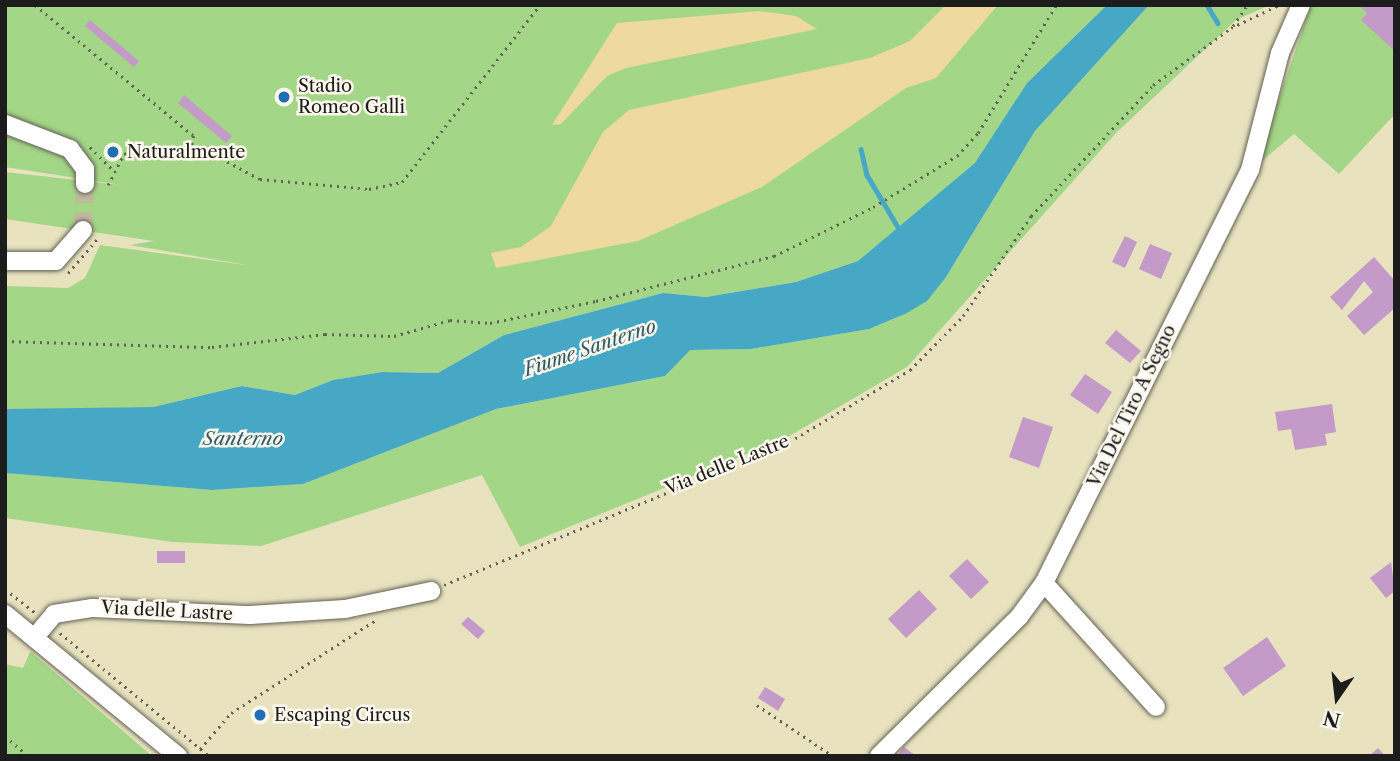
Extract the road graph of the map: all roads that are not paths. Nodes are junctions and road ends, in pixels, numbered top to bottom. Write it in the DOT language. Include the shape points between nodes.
graph roads {
  1 [pos="1301,5"];
  2 [pos="5,124"];
  3 [pos="85,184"];
  4 [pos="83,230"];
  5 [pos="5,261"];
  6 [pos="1044,583"];
  7 [pos="431,590"];
  8 [pos="5,614"];
  9 [pos="35,637"];
  10 [pos="1156,707"];
  11 [pos="178,756"];
  12 [pos="879,756"];
  1 -- 6 [label="street, Via Del Tiro A Segno" via="1280,54 1251,170"];
  2 -- 3 [label="street" via="76,153"];
  4 -- 5 [label="street" via="56,261"];
  6 -- 10 [label="street"];
  6 -- 12 [label="street, Via Del Tiro A Segno" via="1019,617"];
  7 -- 9 [label="street, Via delle Lastre" via="345,609 250,615 93,608 54,614"];
  8 -- 9 [label="street"];
  9 -- 11 [label="street"];
}
